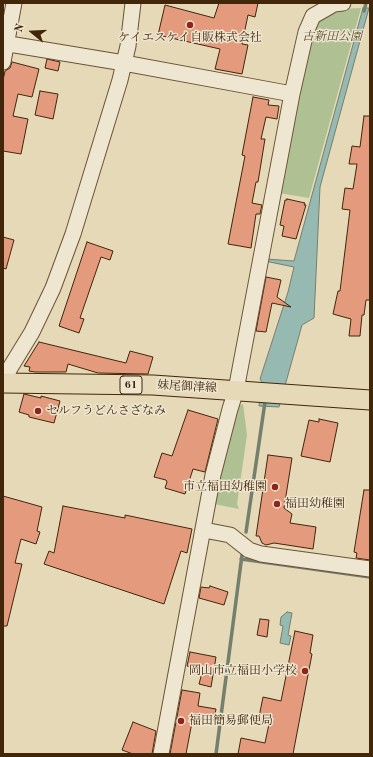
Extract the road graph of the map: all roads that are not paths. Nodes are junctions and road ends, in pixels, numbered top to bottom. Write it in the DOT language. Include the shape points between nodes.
graph roads {
  1 [pos="14,3"];
  2 [pos="133,3"];
  3 [pos="343,3"];
  4 [pos="5,44"];
  5 [pos="3,62"];
  6 [pos="124,63"];
  7 [pos="292,94"];
  8 [pos="3,383"];
  9 [pos="236,390"];
  10 [pos="370,400"];
  11 [pos="204,530"];
  12 [pos="370,569"];
  13 [pos="161,754"];
  1 -- 4 [label="street"];
  2 -- 6 [label="street"];
  3 -- 7 [label="street" via="334,4 313,16 306,32"];
  4 -- 5 [label="street"];
  4 -- 6 [label="street"];
  6 -- 7 [label="street"];
  6 -- 8 [label="street" via="73,234 53,288"];
  7 -- 9 [label="street"];
  8 -- 9 [label="main road, 妹尾御津線 / 61" via="152,385"];
  9 -- 10 [label="main road, 妹尾御津線 / 61"];
  9 -- 11 [label="street" via="213,475"];
  11 -- 12 [label="street" via="230,535 249,550 260,554"];
  11 -- 13 [label="street"];
}
